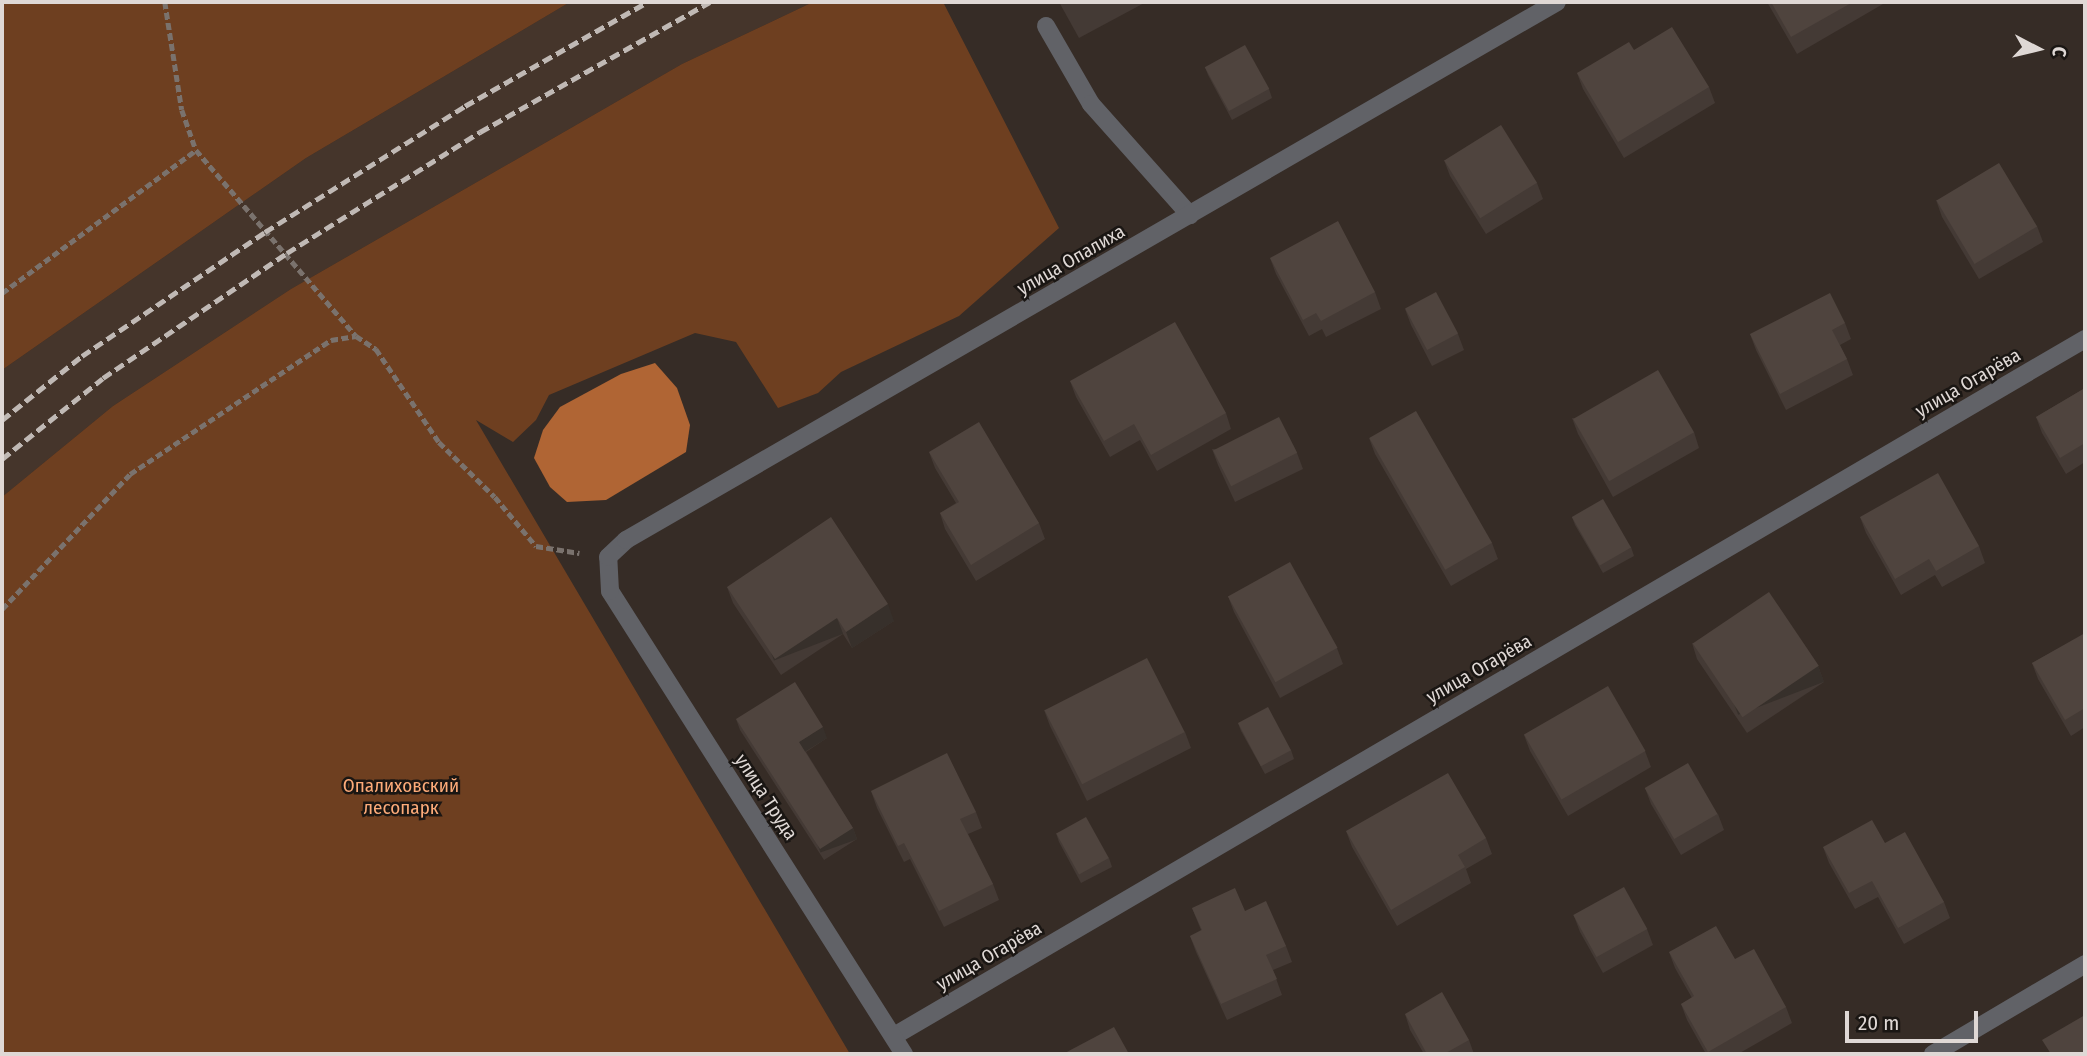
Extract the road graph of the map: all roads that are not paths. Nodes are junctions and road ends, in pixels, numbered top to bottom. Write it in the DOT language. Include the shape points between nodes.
graph roads {
  1 [pos="1558,2"];
  2 [pos="1046,26"];
  3 [pos="1190,215"];
  4 [pos="2085,339"];
  5 [pos="608,557"];
  6 [pos="2085,964"];
  7 [pos="894,1036"];
  8 [pos="904,1054"];
  9 [pos="1933,1054"];
  1 -- 3 [label="street, улица Опалиха"];
  2 -- 3 [label="street" via="1091,104"];
  3 -- 5 [label="street, улица Опалиха" via="625,540"];
  4 -- 7 [label="street, улица Огарёва"];
  5 -- 7 [label="street, улица Труда" via="610,591"];
  6 -- 9 [label="street"];
  7 -- 8 [label="street, улица Труда"];
}
